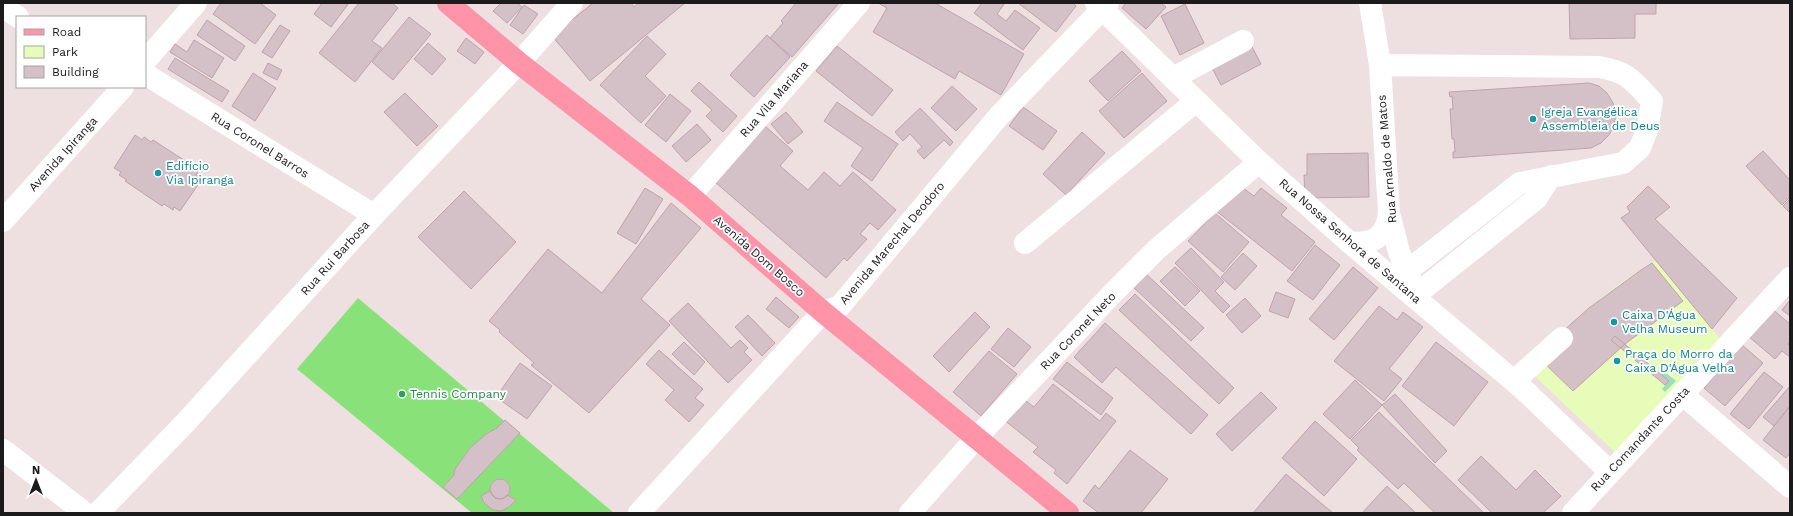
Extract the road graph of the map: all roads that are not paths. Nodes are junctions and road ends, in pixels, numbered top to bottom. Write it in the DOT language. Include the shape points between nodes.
graph roads {
  1 [pos="196,3"];
  2 [pos="448,3"];
  3 [pos="572,3"];
  4 [pos="859,3"];
  5 [pos="1370,3"];
  6 [pos="1102,5"];
  7 [pos="3,6"];
  8 [pos="17,16"];
  9 [pos="1243,41"];
  10 [pos="146,60"];
  11 [pos="519,63"];
  12 [pos="1380,65"];
  13 [pos="146,75"];
  14 [pos="1173,78"];
  15 [pos="120,88"];
  16 [pos="1196,101"];
  17 [pos="1260,162"];
  18 [pos="1551,176"];
  19 [pos="690,196"];
  20 [pos="1389,214"];
  21 [pos="374,215"];
  22 [pos="3,221"];
  23 [pos="1349,242"];
  24 [pos="1024,243"];
  25 [pos="1407,271"];
  26 [pos="1790,278"];
  27 [pos="1422,301"];
  28 [pos="823,312"];
  29 [pos="1562,338"];
  30 [pos="1514,381"];
  31 [pos="1682,394"];
  32 [pos="977,438"];
  33 [pos="3,450"];
  34 [pos="1610,472"];
  35 [pos="1790,488"];
  36 [pos="84,513"];
  37 [pos="98,513"];
  38 [pos="639,513"];
  39 [pos="910,513"];
  40 [pos="1068,513"];
  41 [pos="1573,513"];
  1 -- 10 [label="street"];
  2 -- 11 [label="main road, Avenida Dom Bosco"];
  3 -- 11 [label="street, Rua Rui Barbosa"];
  4 -- 19 [label="street, Rua Vila Mariana"];
  5 -- 12 [label="street, Rua Arnaldo de Matos"];
  6 -- 14 [label="street, Rua Nossa Senhora de Santana"];
  6 -- 28 [label="street, Avenida Marechal Deodoro" via="999,116 840,306"];
  7 -- 8 [label="street"];
  9 -- 14 [label="street"];
  11 -- 19 [label="main road, Avenida Dom Bosco"];
  11 -- 21 [label="street, Rua Rui Barbosa"];
  12 -- 18 [label="street" via="1599,67 1617,70 1631,79 1652,101 1647,130 1640,148 1623,163"];
  12 -- 20 [label="street, Rua Arnaldo de Matos"];
  13 -- 21 [label="street, Rua Coronel Barros"];
  14 -- 16 [label="street, Rua Nossa Senhora de Santana"];
  15 -- 22 [label="street, Avenida Ipiranga"];
  16 -- 17 [label="street, Rua Nossa Senhora de Santana"];
  16 -- 24 [label="street"];
  17 -- 23 [label="street, Rua Nossa Senhora de Santana"];
  17 -- 32 [label="street, Rua Coronel Neto" via="1157,250 1113,293"];
  18 -- 25 [label="street" via="1520,183"];
  18 -- 27 [label="street" via="1536,199"];
  19 -- 28 [label="main road, Avenida Dom Bosco"];
  20 -- 23 [label="street" via="1386,227 1375,239 1361,243"];
  20 -- 25 [label="street, Rua Arnaldo de Matos"];
  21 -- 37 [label="street, Rua Rui Barbosa" via="186,422"];
  23 -- 27 [label="street, Rua Nossa Senhora de Santana"];
  25 -- 27 [label="street, Rua Arnaldo de Matos"];
  26 -- 31 [label="street, Rua Comandante Costa"];
  27 -- 30 [label="street, Rua Nossa Senhora de Santana"];
  28 -- 32 [label="main road, Avenida Dom Bosco"];
  28 -- 38 [label="street, Avenida Marechal Deodoro"];
  29 -- 30 [label="street"];
  30 -- 34 [label="street, Rua Nossa Senhora de Santana"];
  31 -- 34 [label="street, Rua Comandante Costa"];
  31 -- 35 [label="street"];
  32 -- 39 [label="street, Rua Coronel Neto"];
  32 -- 40 [label="main road, Avenida Dom Bosco"];
  33 -- 36 [label="street"];
  34 -- 41 [label="street, Rua Comandante Costa"];
}
